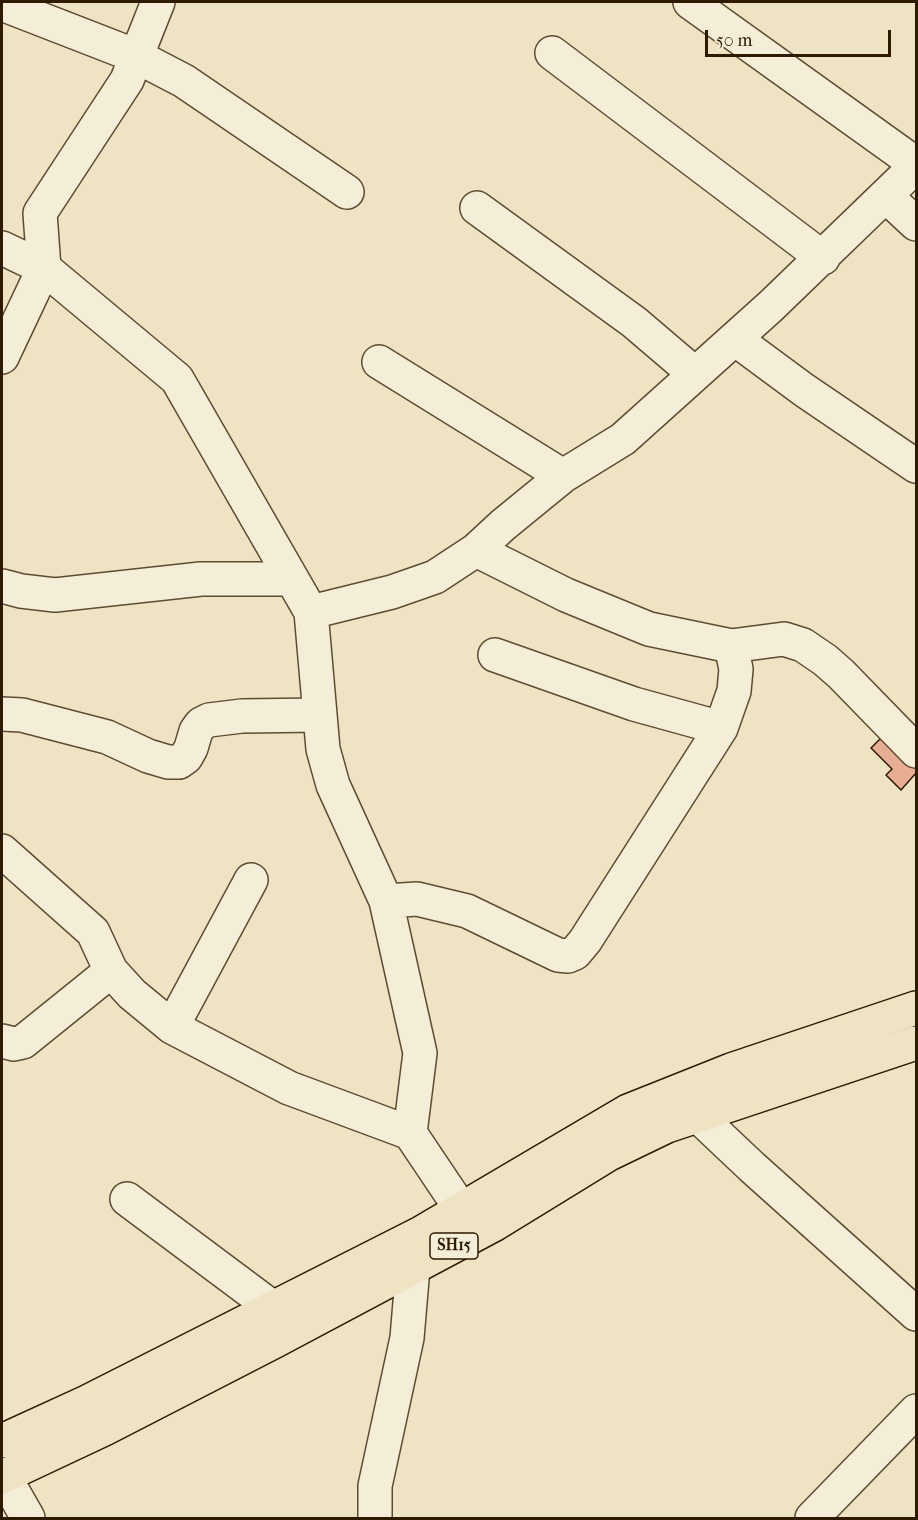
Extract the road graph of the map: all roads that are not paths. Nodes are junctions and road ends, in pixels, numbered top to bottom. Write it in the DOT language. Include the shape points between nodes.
graph roads {
  1 [pos="158,2"];
  2 [pos="690,2"];
  3 [pos="2,4"];
  4 [pos="552,53"];
  5 [pos="136,56"];
  6 [pos="916,165"];
  7 [pos="347,192"];
  8 [pos="886,196"];
  9 [pos="477,208"];
  10 [pos="916,224"];
  11 [pos="2,248"];
  12 [pos="823,258"];
  13 [pos="44,268"];
  14 [pos="735,339"];
  15 [pos="2,357"];
  16 [pos="379,362"];
  17 [pos="695,374"];
  18 [pos="916,466"];
  19 [pos="563,476"];
  20 [pos="476,550"];
  21 [pos="292,579"];
  22 [pos="2,586"];
  23 [pos="311,612"];
  24 [pos="731,646"];
  25 [pos="495,655"];
  26 [pos="2,714"];
  27 [pos="320,715"];
  28 [pos="721,728"];
  29 [pos="916,751"];
  30 [pos="2,851"];
  31 [pos="250,880"];
  32 [pos="386,901"];
  33 [pos="111,971"];
  34 [pos="916,1008"];
  35 [pos="172,1027"];
  36 [pos="2,1041"];
  37 [pos="916,1043"];
  38 [pos="698,1116"];
  39 [pos="410,1133"];
  40 [pos="128,1198"];
  41 [pos="461,1209"];
  42 [pos="413,1267"];
  43 [pos="273,1308"];
  44 [pos="916,1314"];
  45 [pos="916,1411"];
  46 [pos="2,1441"];
  47 [pos="3,1477"];
  48 [pos="28,1518"];
  49 [pos="375,1518"];
  50 [pos="812,1518"];
  1 -- 5 [label="street"];
  2 -- 6 [label="street"];
  3 -- 5 [label="street"];
  4 -- 12 [label="street"];
  5 -- 7 [label="street" via="184,81"];
  5 -- 13 [label="street" via="127,80 40,213"];
  6 -- 8 [label="street"];
  8 -- 10 [label="street"];
  8 -- 12 [label="street"];
  9 -- 17 [label="street" via="634,322"];
  11 -- 13 [label="street"];
  12 -- 14 [label="street"];
  13 -- 15 [label="street"];
  13 -- 21 [label="street" via="177,379"];
  14 -- 17 [label="street"];
  14 -- 18 [label="street"];
  16 -- 19 [label="street"];
  17 -- 19 [label="street" via="623,439"];
  19 -- 20 [label="street"];
  20 -- 23 [label="street" via="435,577"];
  20 -- 24 [label="street" via="566,595 649,629"];
  21 -- 22 [label="street" via="201,579 55,595"];
  21 -- 23 [label="street"];
  23 -- 27 [label="street"];
  24 -- 28 [label="street" via="736,669 734,691"];
  24 -- 29 [label="street" via="784,639 804,645 841,674"];
  25 -- 28 [label="street" via="634,704"];
  26 -- 27 [label="street" via="22,715 107,737 168,762 186,758 196,731 209,720"];
  27 -- 32 [label="street" via="323,749 333,785"];
  28 -- 32 [label="street" via="575,953 558,956 467,911 417,899"];
  30 -- 33 [label="street" via="93,932"];
  31 -- 35 [label="street"];
  32 -- 39 [label="street" via="420,1053"];
  33 -- 35 [label="street"];
  33 -- 36 [label="street" via="23,1042"];
  34 -- 41 [label="main road, SH15" via="660,1096"];
  35 -- 39 [label="street" via="289,1088"];
  37 -- 38 [label="main road, SH15"];
  38 -- 42 [label="main road, SH15" via="609,1154 495,1224"];
  38 -- 44 [label="street"];
  39 -- 41 [label="street"];
  40 -- 43 [label="street"];
  41 -- 43 [label="main road, SH15"];
  42 -- 47 [label="main road, SH15" via="276,1341"];
  42 -- 49 [label="street" via="407,1338 375,1486"];
  43 -- 46 [label="main road, SH15"];
  45 -- 50 [label="street"];
  47 -- 48 [label="street"];
}
